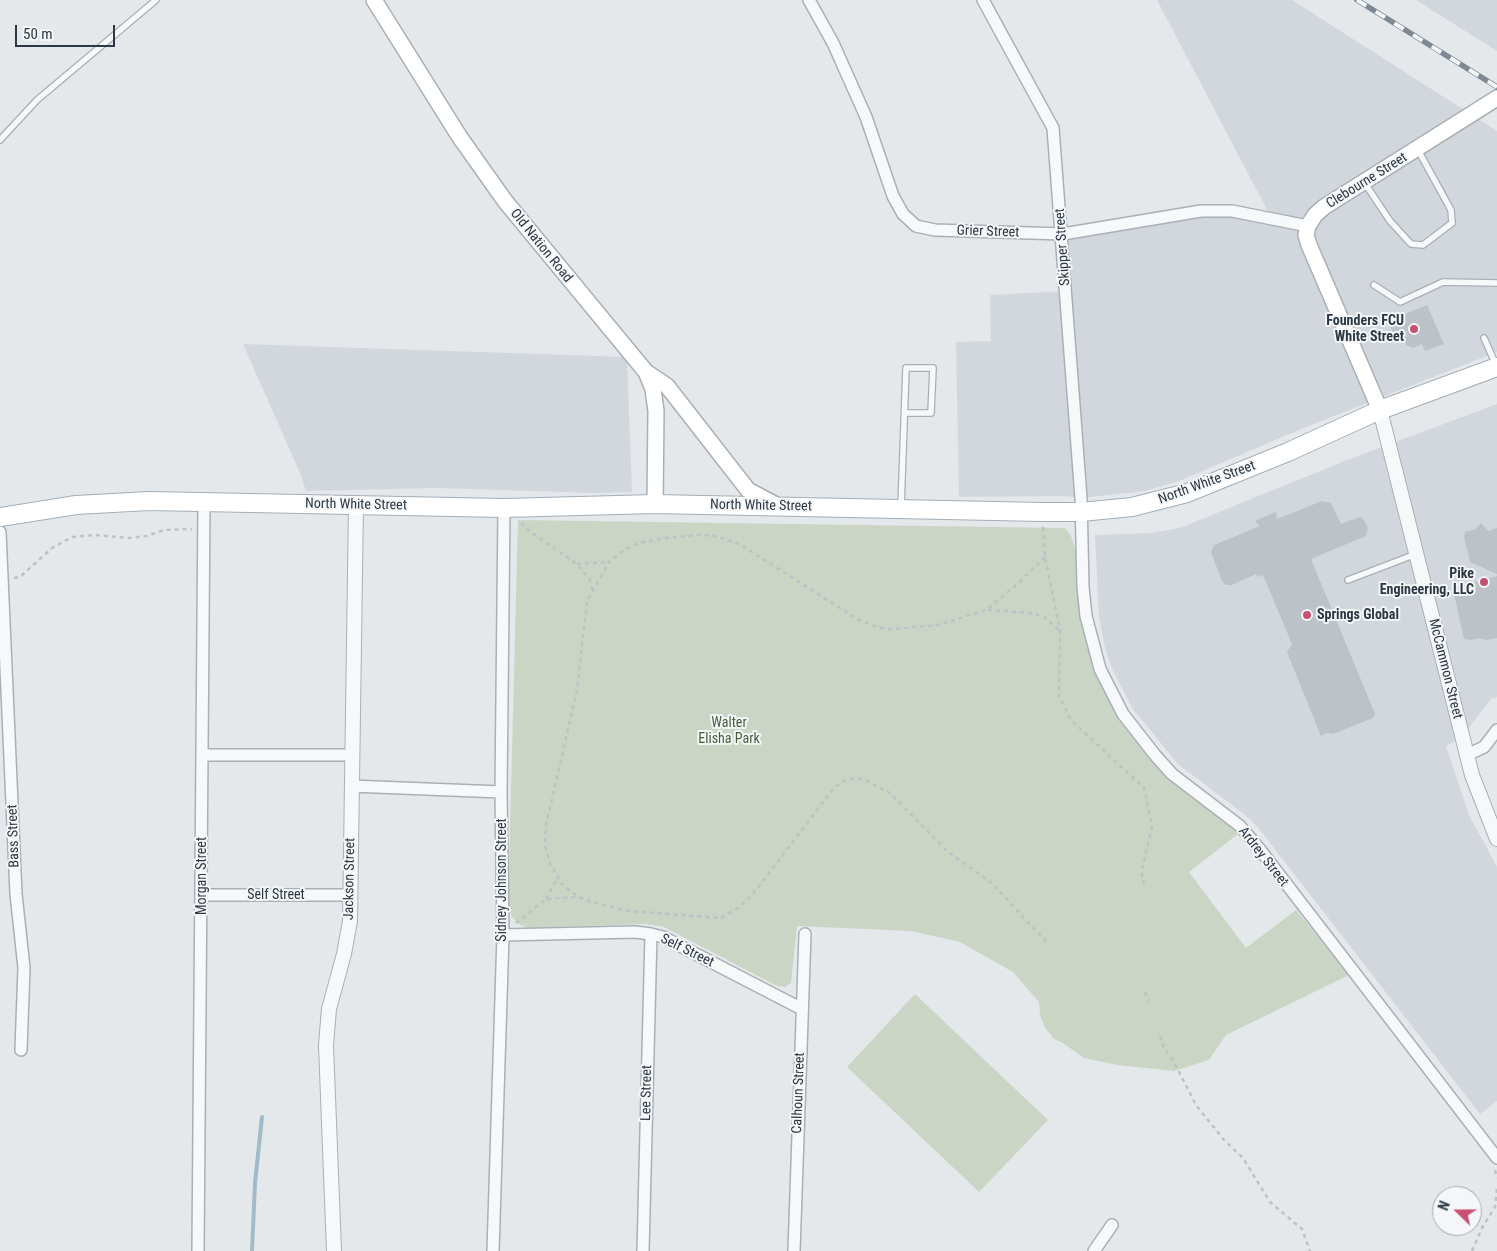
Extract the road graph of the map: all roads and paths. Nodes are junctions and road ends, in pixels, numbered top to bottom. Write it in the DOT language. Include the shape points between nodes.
graph roads {
  1 [pos="156,0"];
  2 [pos="374,0"];
  3 [pos="809,0"];
  4 [pos="983,0"];
  5 [pos="1497,98"];
  6 [pos="0,140"];
  7 [pos="1417,149"];
  8 [pos="1364,182"];
  9 [pos="1308,226"];
  10 [pos="1063,234"];
  11 [pos="1497,283"];
  12 [pos="1374,285"];
  13 [pos="1484,338"];
  14 [pos="1497,367"];
  15 [pos="646,372"];
  16 [pos="1380,410"];
  17 [pos="904,413"];
  18 [pos="204,501"];
  19 [pos="356,504"];
  20 [pos="655,504"];
  21 [pos="780,507"];
  22 [pos="504,508"];
  23 [pos="901,510"];
  24 [pos="1081,512"];
  25 [pos="0,517"];
  26 [pos="517,520"];
  27 [pos="1042,526"];
  28 [pos="198,529"];
  29 [pos="0,532"];
  30 [pos="1416,554"];
  31 [pos="1045,557"];
  32 [pos="609,562"];
  33 [pos="577,564"];
  34 [pos="2,580"];
  35 [pos="1348,580"];
  36 [pos="592,590"];
  37 [pos="986,610"];
  38 [pos="1060,630"];
  39 [pos="1497,730"];
  40 [pos="202,755"];
  41 [pos="352,755"];
  42 [pos="1466,755"];
  43 [pos="351,786"];
  44 [pos="501,792"];
  45 [pos="1497,839"];
  46 [pos="558,878"];
  47 [pos="1145,884"];
  48 [pos="202,895"];
  49 [pos="351,895"];
  50 [pos="578,897"];
  51 [pos="546,899"];
  52 [pos="651,934"];
  53 [pos="805,934"];
  54 [pos="503,935"];
  55 [pos="1049,945"];
  56 [pos="1145,992"];
  57 [pos="1149,1001"];
  58 [pos="802,1009"];
  59 [pos="1160,1036"];
  60 [pos="20,1050"];
  61 [pos="1497,1158"];
  62 [pos="1497,1187"];
  63 [pos="1112,1225"];
  64 [pos="198,1251"];
  65 [pos="334,1251"];
  66 [pos="493,1251"];
  67 [pos="643,1251"];
  68 [pos="794,1251"];
  69 [pos="1094,1251"];
  70 [pos="1310,1251"];
  71 [pos="1472,1251"];
  1 -- 6 [label="lane" via="37,100"];
  2 -- 15 [label="main road, Old Nation Road" via="459,136 505,201"];
  3 -- 10 [label="street, Grier Street" via="866,117 893,196 903,214 916,226 935,230"];
  4 -- 10 [label="street, Skipper Street" via="1053,128"];
  5 -- 7 [label="main road, Clebourne Street"];
  7 -- 8 [label="main road, Clebourne Street"];
  7 -- 8 [label="lane" via="1450,210 1452,223 1423,245 1411,244 1390,221"];
  8 -- 9 [label="main road, Clebourne Street" via="1324,207"];
  9 -- 10 [label="street, Grier Street" via="1232,211 1202,211"];
  9 -- 16 [label="main road" via="1309,246"];
  10 -- 24 [label="street, Skipper Street"];
  11 -- 12 [label="lane" via="1444,282 1400,302"];
  13 -- 14 [label="lane"];
  14 -- 16 [label="main road, North White Street"];
  15 -- 20 [label="main road, Old Nation Road" via="656,411"];
  15 -- 21 [label="main road" via="667,386 748,490"];
  16 -- 24 [label="main road, North White Street" via="1187,493 1152,503"];
  16 -- 30 [label="street, McCammon Street"];
  17 -- 17 [label="lane" via="906,368 933,368 931,412"];
  17 -- 23 [label="lane"];
  18 -- 19 [label="main road, North White Street"];
  18 -- 25 [label="main road, North White Street" via="76,505"];
  18 -- 40 [label="street, Morgan Street"];
  19 -- 22 [label="main road, North White Street"];
  19 -- 41 [label="street, Jackson Street"];
  20 -- 21 [label="main road, North White Street"];
  20 -- 22 [label="main road, North White Street"];
  21 -- 23 [label="main road, North White Street"];
  22 -- 44 [label="street, Sidney Johnson Street"];
  23 -- 24 [label="main road, North White Street"];
  24 -- 61 [label="street, Ardrey Street" via="1086,616 1100,669 1123,714 1172,774 1240,826 1258,847"];
  26 -- 33 [label="path"];
  27 -- 31 [label="path"];
  28 -- 34 [label="path" via="164,530 129,538 72,536 52,548 20,577"];
  29 -- 34 [label="street, Bass Street"];
  30 -- 35 [label="lane"];
  30 -- 42 [label="street, McCammon Street"];
  31 -- 37 [label="path"];
  31 -- 38 [label="path"];
  32 -- 33 [label="path"];
  32 -- 36 [label="path"];
  32 -- 37 [label="path" via="639,543 715,536 735,542 834,606 877,627 938,625"];
  33 -- 36 [label="path" via="590,580"];
  34 -- 60 [label="street, Bass Street" via="16,894 24,968"];
  36 -- 46 [label="path" via="584,618 573,713 546,825 545,846"];
  37 -- 38 [label="path" via="1032,613 1044,617"];
  38 -- 47 [label="path" via="1059,696 1064,709 1080,730 1144,788 1152,816 1143,865"];
  39 -- 42 [label="street" via="1484,747"];
  40 -- 41 [label="street"];
  40 -- 48 [label="street, Morgan Street"];
  41 -- 43 [label="street, Jackson Street"];
  42 -- 45 [label="street, McCammon Street"];
  43 -- 44 [label="street"];
  43 -- 49 [label="street, Jackson Street"];
  44 -- 54 [label="street, Sidney Johnson Street"];
  46 -- 50 [label="path"];
  46 -- 51 [label="path"];
  48 -- 49 [label="street, Self Street"];
  48 -- 64 [label="street, Morgan Street"];
  49 -- 65 [label="street, Jackson Street" via="344,954 329,1009 326,1045"];
  50 -- 51 [label="path"];
  50 -- 55 [label="path" via="629,911 721,918 729,915 753,894 834,788 855,778 890,793 948,852 992,882"];
  51 -- 54 [label="path"];
  52 -- 54 [label="street, Self Street"];
  52 -- 58 [label="street, Self Street" via="663,937"];
  52 -- 67 [label="street, Lee Street"];
  53 -- 58 [label="street, Calhoun Street"];
  54 -- 66 [label="street, Sidney Johnson Street"];
  56 -- 57 [label="path"];
  58 -- 68 [label="street, Calhoun Street"];
  59 -- 70 [label="path" via="1196,1105 1243,1158 1270,1202 1302,1229"];
  62 -- 71 [label="path" via="1495,1207"];
  63 -- 69 [label="street"];
}
